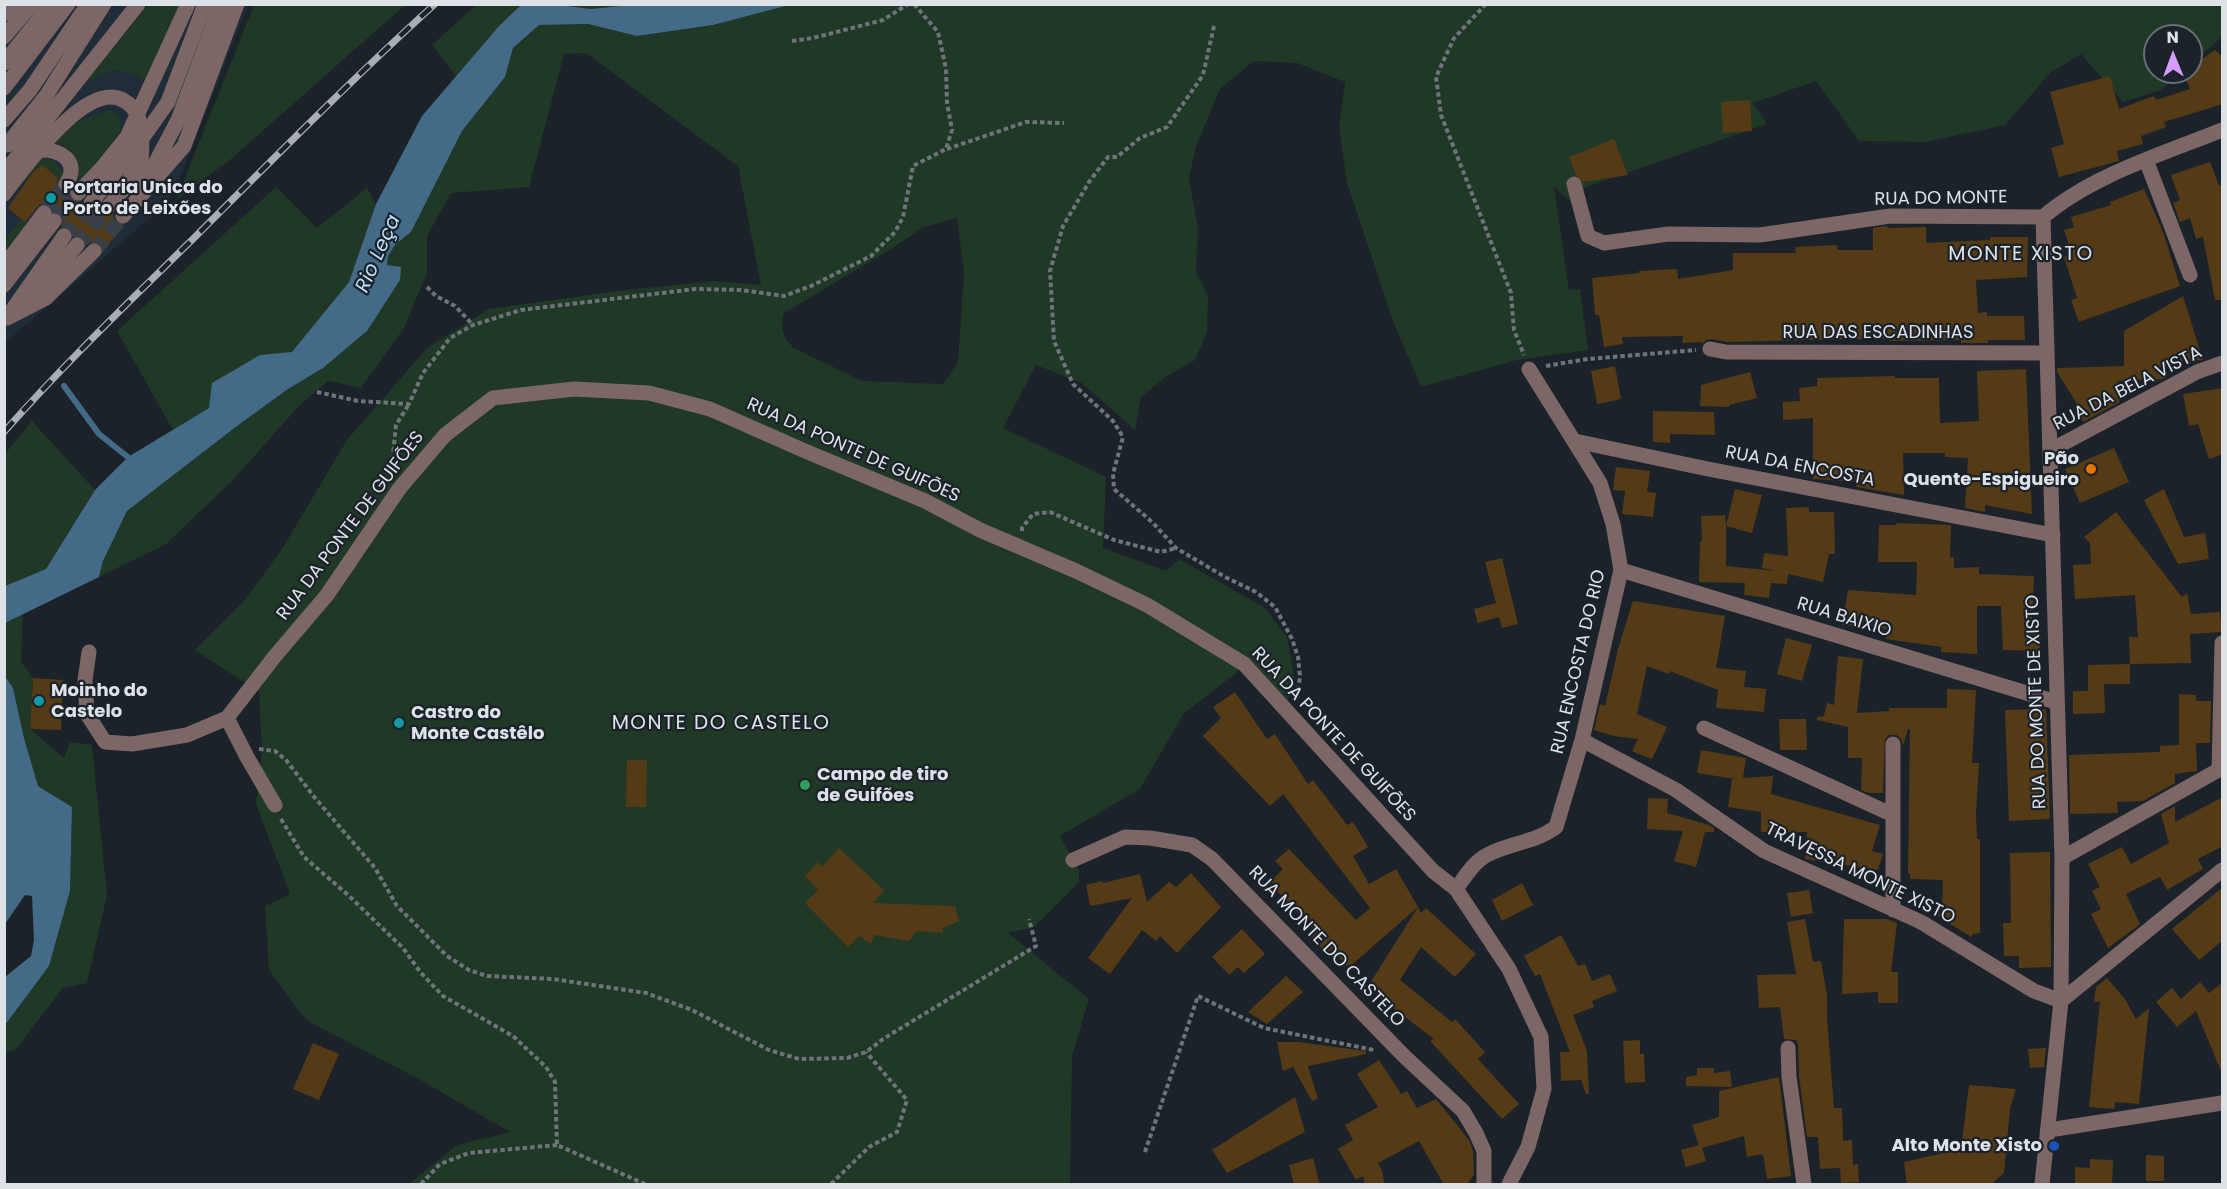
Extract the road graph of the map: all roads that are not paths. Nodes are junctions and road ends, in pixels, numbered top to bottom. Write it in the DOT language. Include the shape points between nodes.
graph roads {
  1 [pos="13,4"];
  2 [pos="32,4"];
  3 [pos="51,4"];
  4 [pos="68,4"];
  5 [pos="88,4"];
  6 [pos="104,4"];
  7 [pos="138,4"];
  8 [pos="188,4"];
  9 [pos="205,4"];
  10 [pos="221,4"];
  11 [pos="237,4"];
  12 [pos="4,14"];
  13 [pos="4,37"];
  14 [pos="4,63"];
  15 [pos="4,88"];
  16 [pos="168,102"];
  17 [pos="137,116"];
  18 [pos="4,120"];
  19 [pos="2223,130"];
  20 [pos="141,140"];
  21 [pos="8,144"];
  22 [pos="39,150"];
  23 [pos="140,158"];
  24 [pos="2146,160"];
  25 [pos="4,173"];
  26 [pos="1574,184"];
  27 [pos="4,194"];
  28 [pos="138,198"];
  29 [pos="91,203"];
  30 [pos="110,206"];
  31 [pos="123,216"];
  32 [pos="2043,217"];
  33 [pos="64,236"];
  34 [pos="77,245"];
  35 [pos="94,251"];
  36 [pos="4,266"];
  37 [pos="2190,275"];
  38 [pos="4,285"];
  39 [pos="6,319"];
  40 [pos="1710,349"];
  41 [pos="2047,353"];
  42 [pos="2223,363"];
  43 [pos="1529,369"];
  44 [pos="1575,441"];
  45 [pos="2050,450"];
  46 [pos="2052,535"];
  47 [pos="1621,570"];
  48 [pos="2223,643"];
  49 [pos="89,652"];
  50 [pos="2056,702"];
  51 [pos="227,718"];
  52 [pos="1704,729"];
  53 [pos="1582,740"];
  54 [pos="1893,744"];
  55 [pos="2221,769"];
  56 [pos="275,805"];
  57 [pos="1893,815"];
  58 [pos="2062,858"];
  59 [pos="1073,860"];
  60 [pos="2223,870"];
  61 [pos="1456,889"];
  62 [pos="1893,910"];
  63 [pos="2061,1001"];
  64 [pos="1788,1048"];
  65 [pos="2223,1103"];
  66 [pos="2049,1130"];
  67 [pos="2040,1184"];
  68 [pos="1484,1185"];
  69 [pos="1509,1185"];
  70 [pos="1804,1185"];
  1 -- 12 [label="street"];
  2 -- 13 [label="street"];
  3 -- 14 [label="street"];
  4 -- 15 [label="street"];
  5 -- 18 [label="street" via="30,90"];
  6 -- 21 [label="street" via="46,96"];
  7 -- 25 [label="street"];
  8 -- 17 [label="street"];
  9 -- 16 [label="street"];
  10 -- 28 [label="street" via="178,120"];
  11 -- 28 [label="street" via="184,146"];
  16 -- 20 [label="street"];
  16 -- 23 [label="street"];
  17 -- 20 [label="street"];
  17 -- 22 [label="street" via="130,104 118,97 88,103"];
  17 -- 22 [label="street" via="101,169 72,188 67,159 51,149"];
  19 -- 24 [label="street"];
  20 -- 23 [label="street"];
  20 -- 29 [label="street"];
  22 -- 27 [label="street"];
  23 -- 28 [label="street"];
  23 -- 30 [label="street" via="127,185"];
  24 -- 32 [label="street" via="2079,191"];
  24 -- 37 [label="street"];
  26 -- 32 [label="street, RUA DO MONTE" via="1588,236 1604,243 1668,234 1760,235 1890,216"];
  28 -- 31 [label="street"];
  32 -- 41 [label="street, RUA DO MONTE DE XISTO"];
  33 -- 39 [label="street"];
  34 -- 39 [label="street" via="39,291"];
  35 -- 39 [label="street" via="46,298"];
  36 -- 38 [label="street" via="49,217"];
  40 -- 41 [label="street, RUA DAS ESCADINHAS"];
  41 -- 45 [label="street, RUA DO MONTE DE XISTO"];
  42 -- 45 [label="street, RUA DA BELA VISTA" via="2197,372"];
  43 -- 44 [label="street, RUA ENCOSTA DO RIO"];
  44 -- 46 [label="street, RUA DA ENCOSTA"];
  44 -- 47 [label="street, RUA ENCOSTA DO RIO" via="1600,483 1613,524"];
  45 -- 46 [label="street, RUA DO MONTE DE XISTO"];
  46 -- 50 [label="street, RUA DO MONTE DE XISTO"];
  47 -- 50 [label="street, RUA BAIXIO"];
  47 -- 53 [label="street, RUA ENCOSTA DO RIO"];
  48 -- 55 [label="street"];
  49 -- 51 [label="street, RUA DA PONTE DE GUIFÕES" via="85,680 87,714 105,742 132,744 187,735"];
  50 -- 58 [label="street, RUA DO MONTE DE XISTO"];
  51 -- 56 [label="street"];
  51 -- 61 [label="street, RUA DA PONTE DE GUIFÕES" via="327,595 399,489 445,435 493,398 574,389 649,393 710,408 925,501 1022,550 1147,605 1244,664 1433,871"];
  52 -- 57 [label="street"];
  53 -- 61 [label="street, RUA ENCOSTA DO RIO" via="1556,827 1546,835 1487,854"];
  53 -- 62 [label="street, TRAVESSA MONTE XISTO" via="1676,790 1764,851"];
  54 -- 57 [label="street"];
  55 -- 58 [label="street"];
  57 -- 62 [label="street"];
  58 -- 63 [label="street, RUA DO MONTE DE XISTO"];
  59 -- 68 [label="street, RUA MONTE DO CASTELO" via="1125,837 1192,845 1212,859 1463,1111 1484,1151"];
  60 -- 63 [label="street"];
  61 -- 69 [label="street, RUA DA PONTE DE GUIFÕES" via="1509,969 1541,1037 1544,1089 1528,1147"];
  62 -- 63 [label="street, TRAVESSA MONTE XISTO" via="1921,922 2034,991"];
  63 -- 66 [label="street, RUA DO MONTE DE XISTO"];
  64 -- 70 [label="street"];
  65 -- 66 [label="street"];
  66 -- 67 [label="street, RUA DO MONTE DE XISTO"];
}
